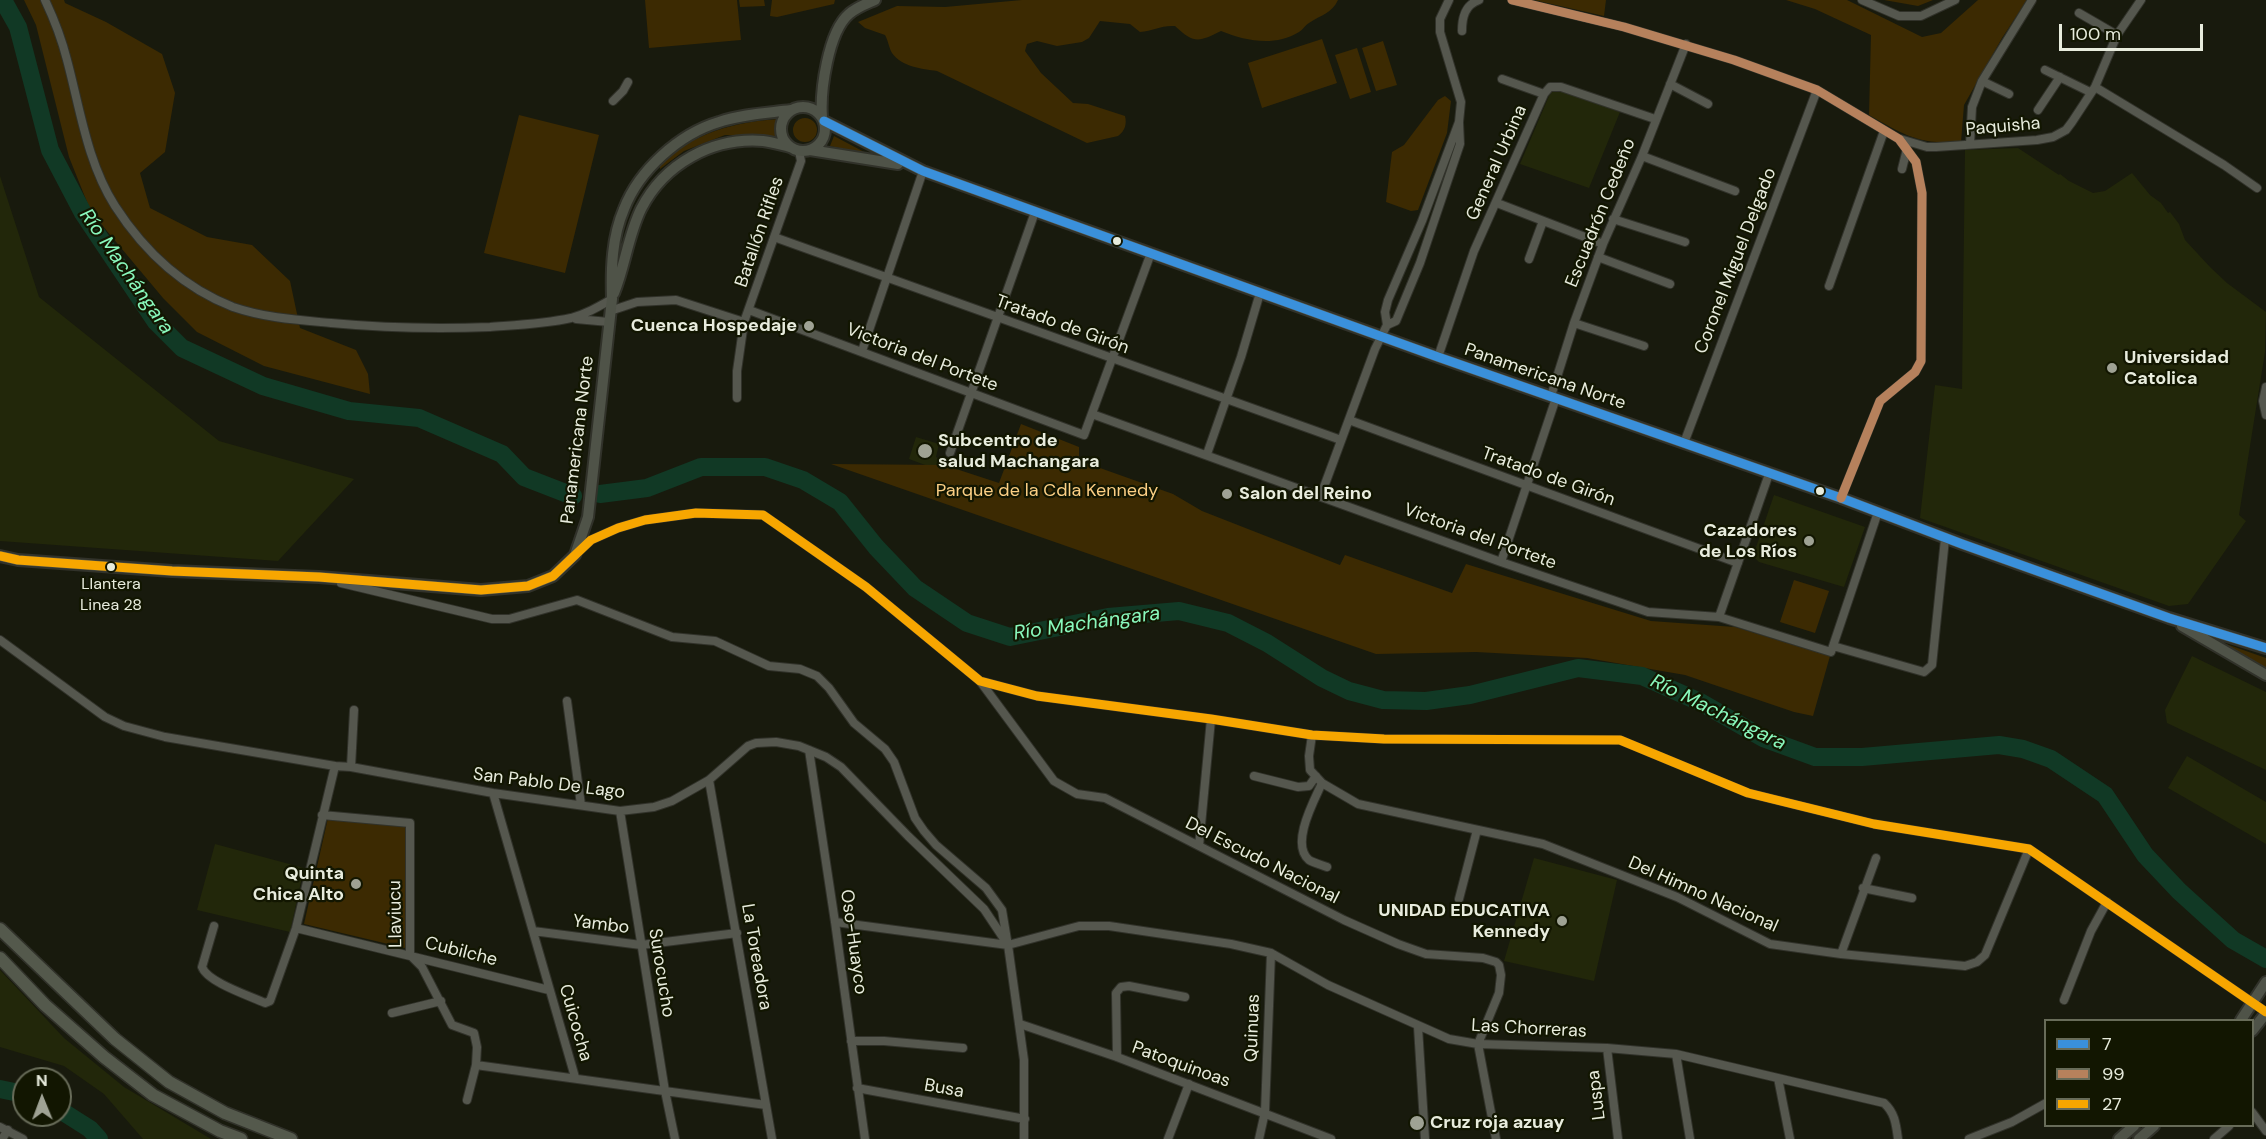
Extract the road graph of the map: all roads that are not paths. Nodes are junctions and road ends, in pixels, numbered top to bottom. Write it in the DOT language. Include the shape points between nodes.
graph roads {
  1 [pos="45,0"];
  2 [pos="874,0"];
  3 [pos="1449,0"];
  4 [pos="1479,0"];
  5 [pos="1512,0"];
  6 [pos="1862,0"];
  7 [pos="1955,0"];
  8 [pos="2032,0"];
  9 [pos="2141,0"];
  10 [pos="2079,13"];
  11 [pos="1462,30"];
  12 [pos="2117,34"];
  13 [pos="1686,44"];
  14 [pos="2045,70"];
  15 [pos="2060,77"];
  16 [pos="1502,79"];
  17 [pos="1982,81"];
  18 [pos="628,82"];
  19 [pos="823,84"];
  20 [pos="1670,84"];
  21 [pos="1817,90"];
  22 [pos="2093,90"];
  23 [pos="1544,94"];
  24 [pos="2009,94"];
  25 [pos="613,101"];
  26 [pos="1708,104"];
  27 [pos="794,109"];
  28 [pos="2038,110"];
  29 [pos="1655,119"];
  30 [pos="823,120"];
  31 [pos="1459,122"];
  32 [pos="1884,131"];
  33 [pos="1899,139"];
  34 [pos="1970,144"];
  35 [pos="800,149"];
  36 [pos="1907,149"];
  37 [pos="1641,156"];
  38 [pos="910,166"];
  39 [pos="1902,169"];
  40 [pos="922,171"];
  41 [pos="2257,188"];
  42 [pos="1735,191"];
  43 [pos="1497,203"];
  44 [pos="1035,212"];
  45 [pos="1613,219"];
  46 [pos="1544,221"];
  47 [pos="774,237"];
  48 [pos="1685,242"];
  49 [pos="1603,244"];
  50 [pos="1151,253"];
  51 [pos="1598,257"];
  52 [pos="1529,259"];
  53 [pos="887,278"];
  54 [pos="1670,284"];
  55 [pos="1829,286"];
  56 [pos="1260,293"];
  57 [pos="612,299"];
  58 [pos="749,310"];
  59 [pos="609,316"];
  60 [pos="569,318"];
  61 [pos="999,318"];
  62 [pos="744,322"];
  63 [pos="1574,322"];
  64 [pos="1384,330"];
  65 [pos="1644,346"];
  66 [pos="862,351"];
  67 [pos="1438,357"];
  68 [pos="1112,358"];
  69 [pos="2266,387"];
  70 [pos="971,393"];
  71 [pos="1554,397"];
  72 [pos="737,398"];
  73 [pos="1226,400"];
  74 [pos="1092,414"];
  75 [pos="2266,415"];
  76 [pos="1349,420"];
  77 [pos="1341,440"];
  78 [pos="1684,442"];
  79 [pos="950,453"];
  80 [pos="1207,454"];
  81 [pos="1769,474"];
  82 [pos="1526,485"];
  83 [pos="1321,495"];
  84 [pos="1841,498"];
  85 [pos="1878,512"];
  86 [pos="1945,538"];
  87 [pos="576,555"];
  88 [pos="0,556"];
  89 [pos="18,560"];
  90 [pos="0,562"];
  91 [pos="1501,562"];
  92 [pos="1738,562"];
  93 [pos="319,577"];
  94 [pos="1719,617"];
  95 [pos="2169,618"];
  96 [pos="2214,631"];
  97 [pos="0,640"];
  98 [pos="2208,642"];
  99 [pos="1833,646"];
  100 [pos="2266,648"];
  101 [pos="2266,675"];
  102 [pos="980,681"];
  103 [pos="567,701"];
  104 [pos="354,710"];
  105 [pos="1211,719"];
  106 [pos="1312,735"];
  107 [pos="809,750"];
  108 [pos="335,766"];
  109 [pos="351,767"];
  110 [pos="1254,776"];
  111 [pos="1316,776"];
  112 [pos="709,780"];
  113 [pos="1322,783"];
  114 [pos="493,793"];
  115 [pos="581,805"];
  116 [pos="620,811"];
  117 [pos="322,815"];
  118 [pos="1477,830"];
  119 [pos="1199,846"];
  120 [pos="2029,849"];
  121 [pos="1875,858"];
  122 [pos="1327,867"];
  123 [pos="1863,888"];
  124 [pos="1912,898"];
  125 [pos="1459,899"];
  126 [pos="2107,902"];
  127 [pos="835,922"];
  128 [pos="214,926"];
  129 [pos="296,928"];
  130 [pos="0,929"];
  131 [pos="533,931"];
  132 [pos="737,933"];
  133 [pos="641,945"];
  134 [pos="1008,945"];
  135 [pos="1271,953"];
  136 [pos="1841,954"];
  137 [pos="410,955"];
  138 [pos="0,958"];
  139 [pos="2265,984"];
  140 [pos="549,990"];
  141 [pos="1185,997"];
  142 [pos="2064,1000"];
  143 [pos="441,1001"];
  144 [pos="2254,1003"];
  145 [pos="2266,1012"];
  146 [pos="392,1013"];
  147 [pos="2242,1019"];
  148 [pos="1020,1024"];
  149 [pos="1419,1027"];
  150 [pos="2254,1030"];
  151 [pos="851,1041"];
  152 [pos="1478,1044"];
  153 [pos="963,1048"];
  154 [pos="1607,1048"];
  155 [pos="1676,1054"];
  156 [pos="1117,1058"];
  157 [pos="476,1065"];
  158 [pos="576,1077"];
  159 [pos="1778,1078"];
  160 [pos="1189,1084"];
  161 [pos="857,1088"];
  162 [pos="665,1091"];
  163 [pos="467,1100"];
  164 [pos="2044,1103"];
  165 [pos="766,1105"];
  166 [pos="1264,1112"];
  167 [pos="2254,1113"];
  168 [pos="1025,1119"];
  169 [pos="2132,1127"];
  170 [pos="2152,1127"];
  171 [pos="2227,1127"];
  172 [pos="4,1129"];
  173 [pos="2266,1131"];
  174 [pos="2,1139"];
  175 [pos="23,1139"];
  176 [pos="241,1139"];
  177 [pos="291,1139"];
  178 [pos="675,1139"];
  179 [pos="772,1139"];
  180 [pos="864,1139"];
  181 [pos="1024,1139"];
  182 [pos="1168,1139"];
  183 [pos="1259,1139"];
  184 [pos="1330,1139"];
  185 [pos="1425,1139"];
  186 [pos="1496,1139"];
  187 [pos="1618,1139"];
  188 [pos="1690,1139"];
  189 [pos="1790,1139"];
  190 [pos="1898,1139"];
  191 [pos="1969,1139"];
  192 [pos="2119,1139"];
  193 [pos="2139,1139"];
  194 [pos="2214,1139"];
  1 -- 60 [label="street" via="67,57 100,178 114,204 153,256 201,291 234,307 278,318 387,328 529,325"];
  2 -- 19 [label="main road" via="849,14 840,25"];
  3 -- 31 [label="street" via="1440,19 1440,32 1461,102"];
  4 -- 11 [label="street" via="1462,18"];
  5 -- 13 [label="street"];
  6 -- 7 [label="street" via="1899,16 1921,16"];
  8 -- 17 [label="street"];
  9 -- 12 [label="street, Paquisha"];
  10 -- 12 [label="street"];
  12 -- 22 [label="street, Paquisha"];
  13 -- 20 [label="street, Escuadrón Cedeño"];
  13 -- 21 [label="street"];
  14 -- 15 [label="street"];
  15 -- 22 [label="street"];
  15 -- 28 [label="street"];
  16 -- 23 [label="street"];
  17 -- 24 [label="street"];
  17 -- 34 [label="street" via="1972,107"];
  18 -- 25 [label="street"];
  19 -- 27 [label="main road" via="807,102"];
  19 -- 30 [label="main road"];
  20 -- 26 [label="street"];
  20 -- 29 [label="street, Escuadrón Cedeño"];
  21 -- 32 [label="street"];
  21 -- 78 [label="street, Coronel Miguel Delgado"];
  22 -- 34 [label="street, Paquisha" via="2072,123 2053,138"];
  22 -- 41 [label="street"];
  23 -- 29 [label="street, General Urbina" via="1550,87 1561,87"];
  23 -- 43 [label="street, General Urbina"];
  27 -- 30 [label="main road, Panamericana Norte" via="813,109"];
  27 -- 35 [label="main road" via="786,115 782,135"];
  27 -- 57 [label="main road, Panamericana Norte" via="719,122 665,152 624,208 611,268"];
  29 -- 37 [label="street, Escuadrón Cedeño"];
  30 -- 35 [label="main road" via="824,138"];
  30 -- 38 [label="main road, Panamericana Norte"];
  31 -- 64 [label="street" via="1388,300"];
  31 -- 64 [label="street" via="1460,144 1420,263 1396,321"];
  32 -- 33 [label="street"];
  32 -- 55 [label="street"];
  33 -- 34 [label="street, Paquisha" via="1927,147"];
  33 -- 36 [label="street"];
  35 -- 38 [label="main road, Panamericana Norte"];
  35 -- 47 [label="street, Batallón Rifles" via="801,161"];
  35 -- 57 [label="main road, Panamericana Norte" via="764,141 727,143 677,165 661,179 641,210"];
  36 -- 39 [label="street"];
  36 -- 84 [label="street" via="1916,162 1922,193 1921,361 1915,372 1880,400"];
  37 -- 42 [label="street"];
  37 -- 45 [label="street, Escuadrón Cedeño"];
  38 -- 40 [label="main road, Panamericana Norte"];
  40 -- 44 [label="main road, Panamericana Norte"];
  40 -- 53 [label="street"];
  43 -- 46 [label="street"];
  43 -- 67 [label="street, General Urbina" via="1474,251"];
  44 -- 50 [label="main road, Panamericana Norte"];
  44 -- 61 [label="street"];
  45 -- 48 [label="street"];
  45 -- 49 [label="street, Escuadrón Cedeño"];
  46 -- 49 [label="street"];
  46 -- 52 [label="street"];
  47 -- 53 [label="street, Tratado de Girón"];
  47 -- 58 [label="street, Batallón Rifles"];
  49 -- 51 [label="street, Escuadrón Cedeño"];
  50 -- 56 [label="main road, Panamericana Norte"];
  50 -- 68 [label="street"];
  51 -- 54 [label="street"];
  51 -- 63 [label="street, Escuadrón Cedeño"];
  53 -- 61 [label="street, Tratado de Girón"];
  53 -- 66 [label="street"];
  56 -- 64 [label="main road, Panamericana Norte"];
  56 -- 73 [label="street"];
  57 -- 59 [label="main road, Panamericana Norte"];
  57 -- 60 [label="street"];
  58 -- 62 [label="street, Batallón Rifles"];
  58 -- 66 [label="street, Victoria del Portete"];
  59 -- 60 [label="street"];
  59 -- 62 [label="street" via="637,302 660,299"];
  59 -- 87 [label="main road, Panamericana Norte" via="588,518"];
  61 -- 68 [label="street, Tratado de Girón"];
  61 -- 70 [label="street"];
  62 -- 72 [label="street, Batallón Rifles"];
  63 -- 65 [label="street"];
  63 -- 71 [label="street, Escuadrón Cedeño"];
  64 -- 67 [label="main road, Panamericana Norte"];
  64 -- 76 [label="street"];
  66 -- 70 [label="street, Victoria del Portete"];
  67 -- 71 [label="main road, Panamericana Norte"];
  68 -- 73 [label="street, Tratado de Girón"];
  68 -- 74 [label="street"];
  69 -- 75 [label="street"];
  70 -- 74 [label="street, Victoria del Portete" via="1084,435"];
  70 -- 79 [label="street"];
  71 -- 78 [label="main road, Panamericana Norte"];
  71 -- 82 [label="street, Escuadrón Cedeño"];
  73 -- 77 [label="street, Tratado de Girón"];
  73 -- 80 [label="street"];
  74 -- 80 [label="street, Victoria del Portete"];
  76 -- 77 [label="street"];
  76 -- 82 [label="street, Tratado de Girón"];
  77 -- 83 [label="street"];
  78 -- 81 [label="main road, Panamericana Norte"];
  80 -- 83 [label="street, Victoria del Portete"];
  81 -- 84 [label="main road, Panamericana Norte"];
  81 -- 92 [label="street"];
  82 -- 91 [label="street, Escuadrón Cedeño"];
  82 -- 92 [label="street, Tratado de Girón"];
  83 -- 91 [label="street, Victoria del Portete"];
  84 -- 85 [label="main road, Panamericana Norte"];
  85 -- 86 [label="main road, Panamericana Norte"];
  85 -- 99 [label="street"];
  86 -- 95 [label="main road, Panamericana Norte"];
  86 -- 99 [label="street" via="1932,665 1924,672"];
  87 -- 93 [label="main road, Panamericana Norte" via="553,576 528,586 481,590"];
  87 -- 102 [label="street" via="591,540 645,520 696,513 763,515 866,587"];
  88 -- 89 [label="main road, Panamericana Norte"];
  89 -- 90 [label="main road, Panamericana Norte"];
  89 -- 93 [label="main road, Panamericana Norte"];
  91 -- 94 [label="street, Victoria del Portete" via="1648,612"];
  92 -- 94 [label="street"];
  93 -- 134 [label="street" via="492,619 509,619 577,600 672,637 715,641 769,666 800,669 817,676 854,723 885,749 894,762 915,818 924,831 986,888 1002,910"];
  94 -- 99 [label="street, Victoria del Portete" via="1831,652"];
  95 -- 96 [label="main road, Panamericana Norte"];
  95 -- 98 [label="main road, Panamericana Norte"];
  96 -- 98 [label="main road" via="2209,633"];
  96 -- 100 [label="main road, Panamericana Norte"];
  97 -- 108 [label="street, San Pablo De Lago" via="105,717 124,726 165,737"];
  98 -- 101 [label="main road, Panamericana Norte"];
  102 -- 105 [label="street" via="1037,696"];
  102 -- 119 [label="street, Del Escudo Nacional" via="1054,782 1077,794 1105,798"];
  103 -- 115 [label="street"];
  104 -- 109 [label="street"];
  105 -- 106 [label="street"];
  105 -- 119 [label="street"];
  106 -- 111 [label="street, Del Himno Nacional" via="1310,770"];
  106 -- 120 [label="street" via="1620,740 1748,793 1874,824"];
  107 -- 112 [label="street, San Pablo De Lago" via="776,742 756,743"];
  107 -- 127 [label="street, Oso-Huayco"];
  107 -- 134 [label="street, San Pablo De Lago" via="842,767 984,909"];
  108 -- 109 [label="street, San Pablo De Lago"];
  108 -- 117 [label="street"];
  109 -- 114 [label="street, San Pablo De Lago"];
  110 -- 111 [label="street" via="1298,787 1310,786"];
  111 -- 113 [label="street, Del Himno Nacional"];
  112 -- 116 [label="street, San Pablo De Lago" via="663,804"];
  112 -- 132 [label="street, La Toreadora"];
  113 -- 118 [label="street, Del Himno Nacional" via="1358,804"];
  113 -- 122 [label="street" via="1303,828 1302,842 1310,861"];
  114 -- 115 [label="street, San Pablo De Lago"];
  114 -- 131 [label="street, Cuicocha"];
  115 -- 116 [label="street, San Pablo De Lago"];
  116 -- 133 [label="street, Surocucho"];
  117 -- 129 [label="street"];
  117 -- 137 [label="street, Llaviucu" via="410,823"];
  118 -- 125 [label="street"];
  118 -- 136 [label="street, Del Himno Nacional" via="1543,844 1677,897 1770,944"];
  119 -- 152 [label="street, Del Escudo Nacional" via="1398,944 1426,954 1496,962 1501,975 1499,993"];
  120 -- 126 [label="street"];
  120 -- 136 [label="street, Del Himno Nacional" via="1985,955 1977,962 1965,966"];
  121 -- 123 [label="street"];
  123 -- 124 [label="street"];
  123 -- 136 [label="street"];
  126 -- 142 [label="street"];
  126 -- 144 [label="street"];
  127 -- 134 [label="street"];
  127 -- 151 [label="street, Oso-Huayco"];
  128 -- 129 [label="street" via="203,971 265,1003 270,1001"];
  129 -- 137 [label="street, Cubilche"];
  130 -- 177 [label="main road" via="100,1025 169,1082 225,1113"];
  131 -- 133 [label="street, Yambo"];
  131 -- 140 [label="street, Cuicocha"];
  132 -- 133 [label="street, Yambo"];
  132 -- 165 [label="street, La Toreadora"];
  133 -- 162 [label="street, Surocucho"];
  134 -- 135 [label="street, Las Chorreras" via="1079,926 1109,926"];
  134 -- 148 [label="street, San Pablo De Lago"];
  135 -- 149 [label="street, Las Chorreras" via="1328,985"];
  135 -- 166 [label="street, Quinuas"];
  137 -- 140 [label="street, Cubilche"];
  137 -- 143 [label="street, Llaviucu" via="422,967"];
  138 -- 176 [label="main road" via="45,1005 153,1095"];
  139 -- 144 [label="main road"];
  140 -- 158 [label="street, Cuicocha"];
  141 -- 156 [label="street" via="1121,987 1116,993"];
  143 -- 146 [label="street"];
  143 -- 157 [label="street, Llaviucu" via="452,1025 474,1033"];
  144 -- 145 [label="street"];
  144 -- 147 [label="main road"];
  145 -- 150 [label="main road"];
  148 -- 156 [label="street, Patoquinoas"];
  148 -- 168 [label="street, San Pablo De Lago"];
  149 -- 152 [label="street, Las Chorreras" via="1449,1039"];
  149 -- 185 [label="street"];
  151 -- 153 [label="street"];
  151 -- 161 [label="street, Oso-Huayco"];
  152 -- 154 [label="street, Las Chorreras"];
  152 -- 186 [label="street"];
  154 -- 155 [label="street, Las Chorreras"];
  154 -- 187 [label="street, Luspa"];
  155 -- 159 [label="street, Las Chorreras"];
  155 -- 188 [label="street"];
  156 -- 160 [label="street, Patoquinoas"];
  157 -- 158 [label="street"];
  157 -- 163 [label="street, Llaviucu"];
  158 -- 162 [label="street, Cuicocha"];
  159 -- 189 [label="street"];
  159 -- 190 [label="street, Las Chorreras" via="1884,1103 1891,1110"];
  160 -- 166 [label="street, Patoquinoas"];
  160 -- 182 [label="street"];
  161 -- 168 [label="street, Busa"];
  161 -- 180 [label="street, Oso-Huayco"];
  162 -- 165 [label="street, Cuicocha"];
  162 -- 178 [label="street, Surocucho"];
  164 -- 191 [label="street" via="2012,1122"];
  165 -- 179 [label="street, La Toreadora"];
  166 -- 183 [label="street, Quinuas"];
  166 -- 184 [label="street, Patoquinoas"];
  167 -- 173 [label="street"];
  168 -- 181 [label="street, San Pablo De Lago"];
  169 -- 192 [label="main road"];
  170 -- 193 [label="main road"];
  171 -- 194 [label="street"];
  172 -- 174 [label="street"];
  172 -- 175 [label="street"];
}
